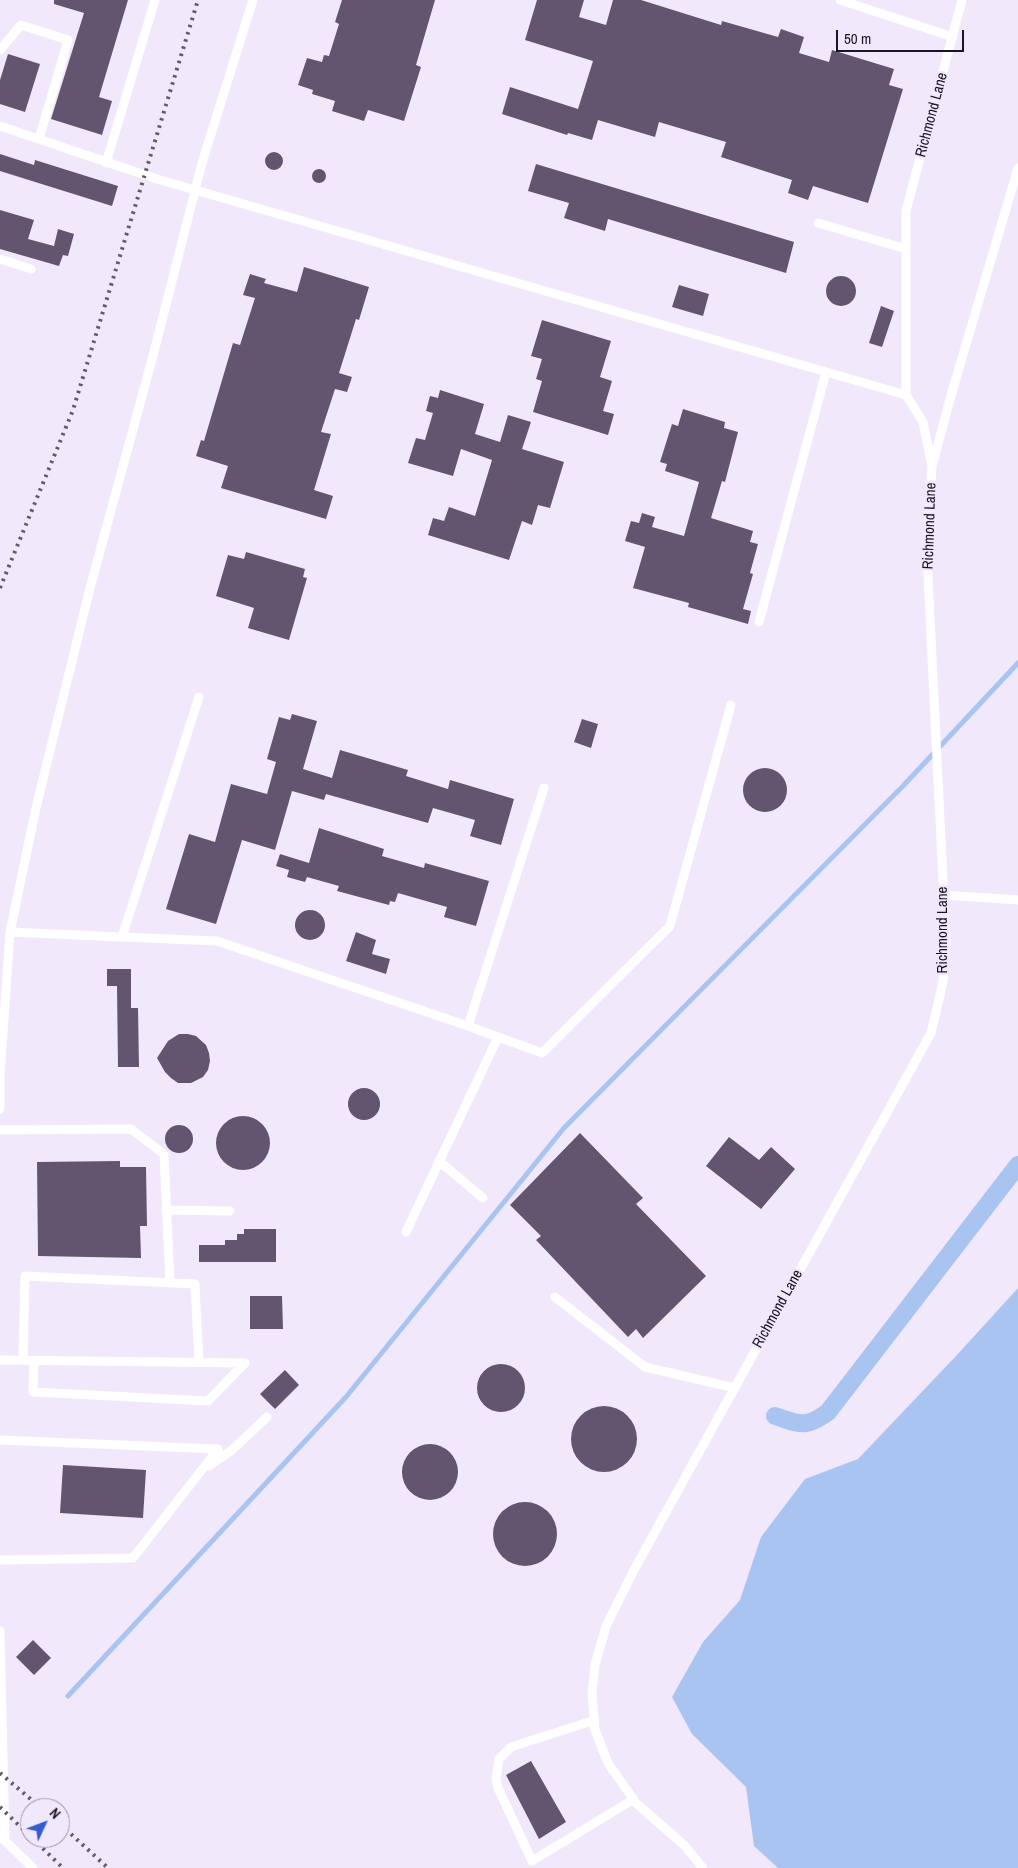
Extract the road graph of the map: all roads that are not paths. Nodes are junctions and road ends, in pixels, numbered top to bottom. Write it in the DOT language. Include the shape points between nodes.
graph roads {
  1 [pos="155,0"];
  2 [pos="253,0"];
  3 [pos="840,0"];
  4 [pos="962,0"];
  5 [pos="953,37"];
  6 [pos="0,50"];
  7 [pos="0,126"];
  8 [pos="39,139"];
  9 [pos="106,163"];
  10 [pos="1018,168"];
  11 [pos="195,190"];
  12 [pos="818,223"];
  13 [pos="906,249"];
  14 [pos="0,259"];
  15 [pos="31,269"];
  16 [pos="826,372"];
  17 [pos="906,395"];
  18 [pos="932,466"];
  19 [pos="759,622"];
  20 [pos="199,697"];
  21 [pos="731,705"];
  22 [pos="544,788"];
  23 [pos="944,892"];
  24 [pos="1018,900"];
  25 [pos="10,932"];
  26 [pos="122,938"];
  27 [pos="468,1026"];
  28 [pos="498,1037"];
  29 [pos="0,1109"];
  30 [pos="0,1130"];
  31 [pos="439,1161"];
  32 [pos="483,1198"];
  33 [pos="166,1210"];
  34 [pos="230,1210"];
  35 [pos="406,1232"];
  36 [pos="170,1283"];
  37 [pos="555,1297"];
  38 [pos="0,1360"];
  39 [pos="23,1360"];
  40 [pos="34,1360"];
  41 [pos="198,1362"];
  42 [pos="735,1388"];
  43 [pos="267,1417"];
  44 [pos="0,1440"];
  45 [pos="200,1472"];
  46 [pos="0,1560"];
  47 [pos="0,1631"];
  48 [pos="595,1720"];
  49 [pos="634,1799"];
  50 [pos="3,1839"];
  51 [pos="33,1868"];
  52 [pos="703,1868"];
  1 -- 9 [label="lane"];
  2 -- 11 [label="lane"];
  3 -- 5 [label="lane"];
  4 -- 5 [label="lane, Richmond Lane"];
  5 -- 13 [label="lane, Richmond Lane" via="906,211"];
  6 -- 8 [label="lane" via="21,25 68,40"];
  7 -- 8 [label="lane"];
  8 -- 9 [label="lane"];
  9 -- 11 [label="lane"];
  10 -- 18 [label="lane"];
  11 -- 16 [label="lane"];
  11 -- 25 [label="lane" via="90,588 36,808"];
  12 -- 13 [label="lane"];
  13 -- 17 [label="lane, Richmond Lane"];
  14 -- 15 [label="lane"];
  16 -- 17 [label="lane"];
  16 -- 19 [label="lane"];
  17 -- 18 [label="lane, Richmond Lane" via="922,422"];
  18 -- 23 [label="lane, Richmond Lane" via="927,555"];
  20 -- 26 [label="lane"];
  21 -- 28 [label="lane" via="670,926 542,1053"];
  22 -- 27 [label="lane"];
  23 -- 24 [label="lane"];
  23 -- 42 [label="lane, Richmond Lane" via="946,942 943,982 931,1033"];
  25 -- 26 [label="lane"];
  25 -- 29 [label="lane"];
  26 -- 27 [label="lane" via="217,941"];
  27 -- 28 [label="lane"];
  28 -- 31 [label="lane"];
  30 -- 33 [label="lane" via="131,1129 164,1154"];
  31 -- 32 [label="lane"];
  31 -- 35 [label="lane"];
  33 -- 34 [label="lane"];
  33 -- 36 [label="lane"];
  36 -- 39 [label="lane" via="26,1276"];
  36 -- 41 [label="lane" via="195,1284"];
  37 -- 42 [label="lane" via="645,1367"];
  38 -- 39 [label="lane"];
  39 -- 40 [label="lane"];
  40 -- 41 [label="lane"];
  40 -- 41 [label="lane" via="33,1392 208,1400 246,1363"];
  42 -- 48 [label="lane, Richmond Lane" via="606,1626 595,1665 592,1693"];
  43 -- 45 [label="lane" via="232,1450"];
  44 -- 45 [label="lane" via="218,1450"];
  45 -- 46 [label="lane" via="133,1558"];
  47 -- 50 [label="lane" via="4,1730"];
  48 -- 49 [label="lane, Richmond Lane" via="595,1730 608,1763"];
  48 -- 49 [label="lane" via="511,1747 499,1759 498,1788 532,1860"];
  49 -- 52 [label="lane, Richmond Lane" via="685,1846"];
  50 -- 51 [label="lane"];
}
